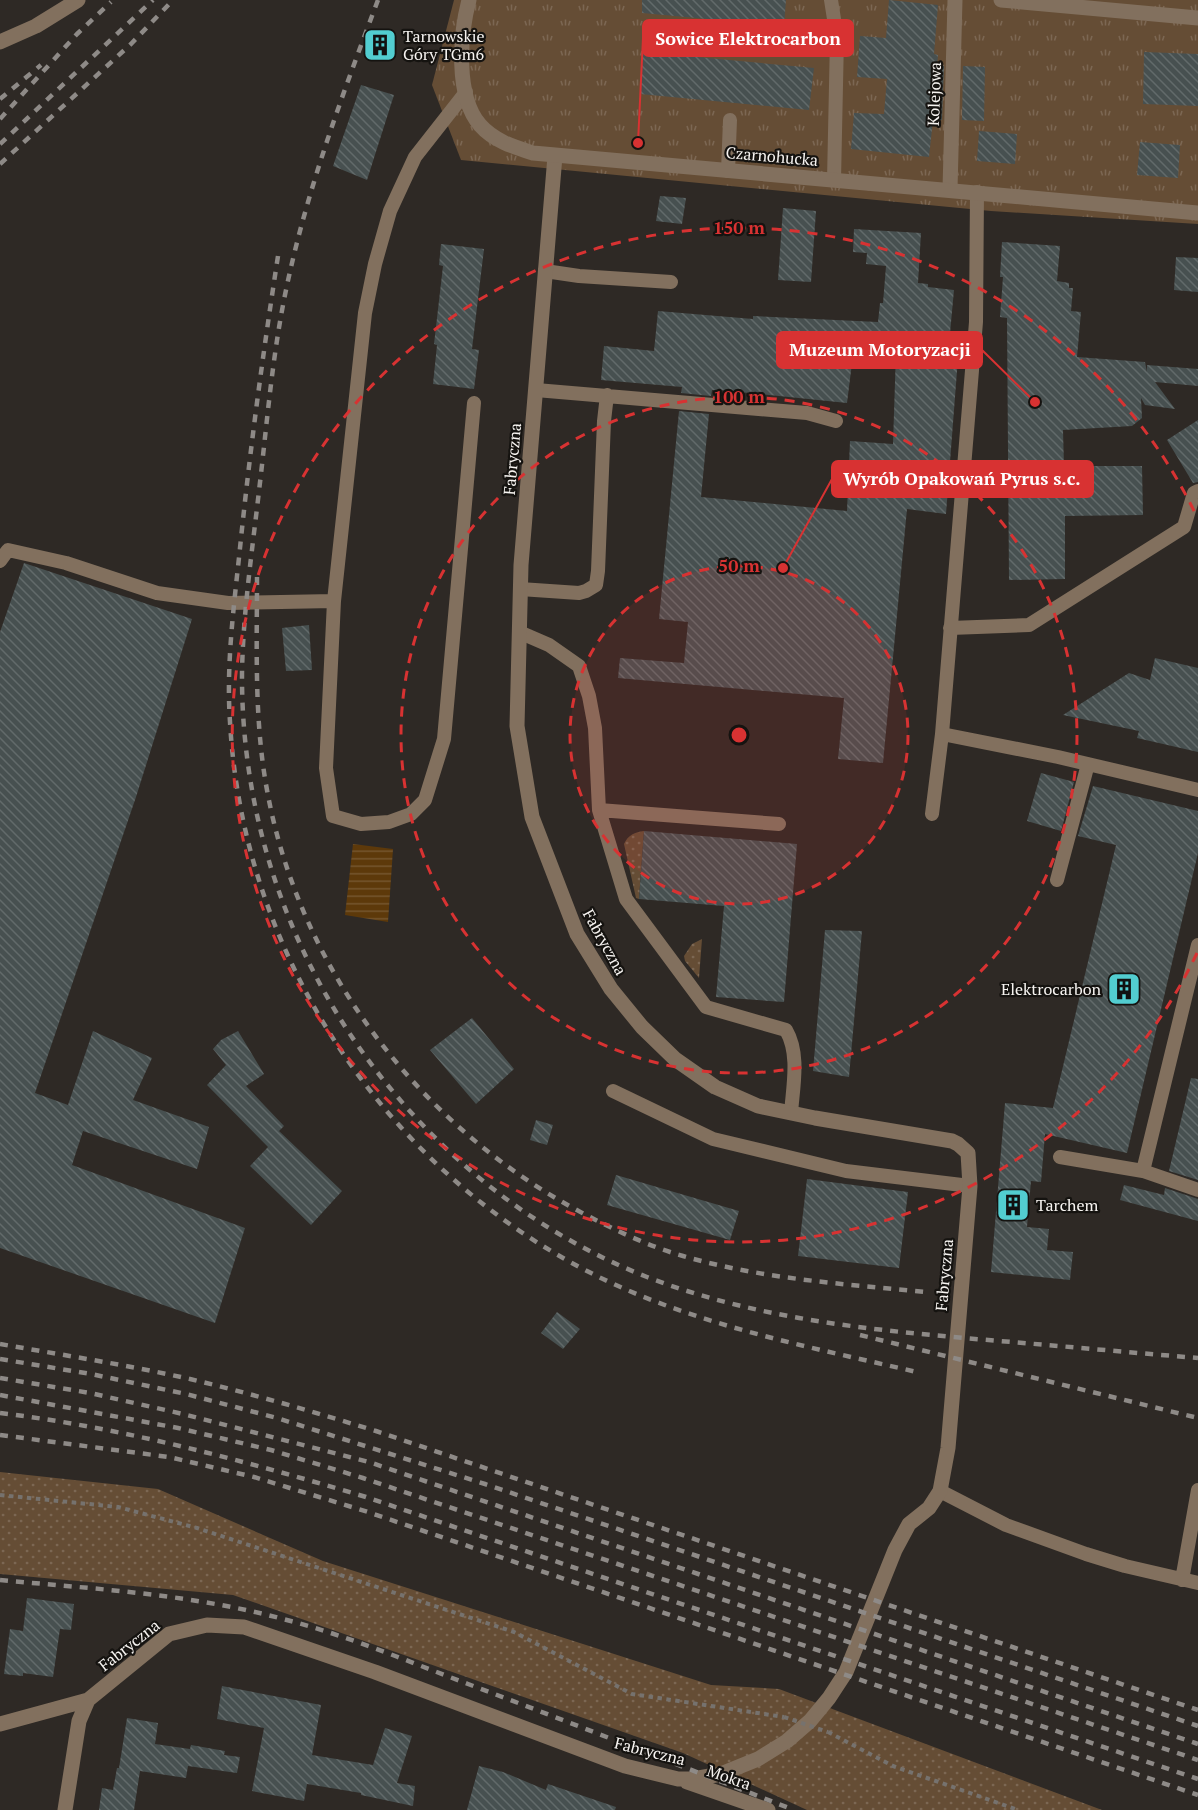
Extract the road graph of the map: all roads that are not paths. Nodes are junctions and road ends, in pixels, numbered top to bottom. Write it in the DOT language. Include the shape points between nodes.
graph roads {
  1 [pos="78,0"];
  2 [pos="469,0"];
  3 [pos="831,0"];
  4 [pos="955,0"];
  5 [pos="1001,0"];
  6 [pos="1198,18"];
  7 [pos="0,42"];
  8 [pos="466,92"];
  9 [pos="730,120"];
  10 [pos="555,156"];
  11 [pos="728,171"];
  12 [pos="834,180"];
  13 [pos="950,189"];
  14 [pos="977,192"];
  15 [pos="1198,213"];
  16 [pos="546,271"];
  17 [pos="671,282"];
  18 [pos="536,390"];
  19 [pos="607,395"];
  20 [pos="474,403"];
  21 [pos="836,421"];
  22 [pos="1198,491"];
  23 [pos="0,561"];
  24 [pos="520,589"];
  25 [pos="334,601"];
  26 [pos="950,628"];
  27 [pos="519,632"];
  28 [pos="942,734"];
  29 [pos="1088,764"];
  30 [pos="1198,790"];
  31 [pos="599,810"];
  32 [pos="932,814"];
  33 [pos="779,824"];
  34 [pos="1057,880"];
  35 [pos="1198,945"];
  36 [pos="613,1091"];
  37 [pos="791,1113"];
  38 [pos="1060,1157"];
  39 [pos="1143,1171"];
  40 [pos="970,1186"];
  41 [pos="1198,1190"];
  42 [pos="1198,1490"];
  43 [pos="940,1491"];
  44 [pos="1182,1580"];
  45 [pos="1198,1583"];
  46 [pos="88,1700"];
  47 [pos="0,1724"];
  48 [pos="678,1779"];
  49 [pos="64,1810"];
  50 [pos="768,1810"];
  1 -- 7 [label="street"];
  2 -- 8 [label="street, Czarnohucka" via="461,53"];
  3 -- 12 [label="lane" via="837,38"];
  4 -- 13 [label="street, Kolejowa"];
  5 -- 6 [label="street"];
  8 -- 10 [label="street, Czarnohucka" via="480,125 494,136 533,153"];
  8 -- 25 [label="lane" via="415,157 390,211 375,264 365,313"];
  9 -- 11 [label="lane"];
  10 -- 11 [label="street, Czarnohucka"];
  10 -- 16 [label="street, Fabryczna"];
  11 -- 12 [label="street, Czarnohucka"];
  12 -- 13 [label="street, Czarnohucka"];
  13 -- 14 [label="street, Czarnohucka"];
  14 -- 15 [label="street, Czarnohucka"];
  14 -- 26 [label="lane" via="976,322"];
  16 -- 17 [label="lane"];
  16 -- 18 [label="street, Fabryczna"];
  18 -- 19 [label="lane"];
  18 -- 24 [label="street, Fabryczna"];
  19 -- 21 [label="lane" via="807,413"];
  19 -- 24 [label="lane" via="596,585 579,593"];
  20 -- 25 [label="lane" via="444,739 425,800 411,814 389,822 361,824 333,816 326,768"];
  22 -- 26 [label="lane" via="1194,493 1184,527 1029,626"];
  23 -- 25 [label="lane" via="8,550 66,563 158,593 228,603"];
  24 -- 27 [label="street, Fabryczna"];
  26 -- 28 [label="lane"];
  27 -- 31 [label="lane" via="549,645 579,666 590,696 595,728"];
  27 -- 37 [label="street, Fabryczna" via="517,726 532,817 577,934 611,990 675,1059 715,1087 759,1106"];
  28 -- 29 [label="lane"];
  28 -- 32 [label="lane"];
  29 -- 30 [label="lane"];
  29 -- 34 [label="lane"];
  31 -- 33 [label="lane"];
  31 -- 37 [label="lane" via="627,899 706,1007 786,1030 795,1055"];
  35 -- 39 [label="lane"];
  36 -- 40 [label="lane" via="713,1139 846,1171"];
  37 -- 40 [label="street, Fabryczna" via="952,1141 968,1153"];
  38 -- 39 [label="lane"];
  39 -- 41 [label="lane"];
  40 -- 43 [label="street, Fabryczna" via="948,1448"];
  42 -- 44 [label="lane"];
  43 -- 44 [label="lane" via="1006,1525 1125,1566"];
  43 -- 48 [label="street, Fabryczna" via="929,1508 909,1524 846,1672 810,1720 758,1759 721,1774"];
  44 -- 45 [label="lane"];
  46 -- 47 [label="street"];
  46 -- 48 [label="street, Fabryczna" via="169,1634 207,1625 244,1627 625,1766"];
  46 -- 49 [label="street" via="79,1721"];
  48 -- 50 [label="street, Mokra"];
}
